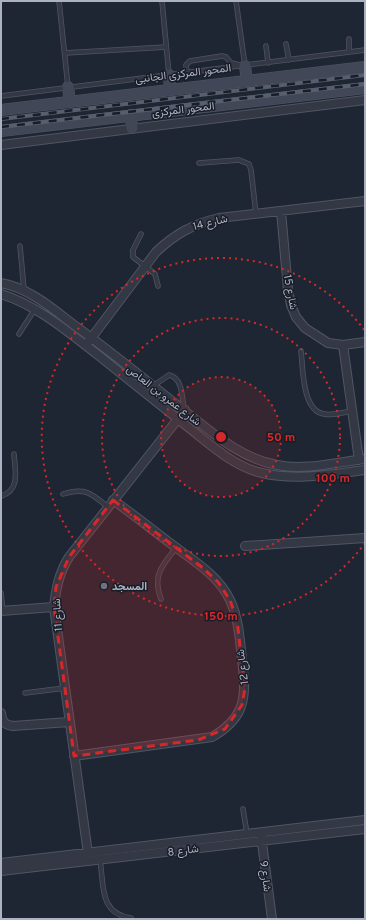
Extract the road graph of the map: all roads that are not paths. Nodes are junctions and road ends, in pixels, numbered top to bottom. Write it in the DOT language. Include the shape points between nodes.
graph roads {
  1 [pos="59,1"];
  2 [pos="162,1"];
  3 [pos="236,1"];
  4 [pos="349,39"];
  5 [pos="286,44"];
  6 [pos="266,46"];
  7 [pos="166,47"];
  8 [pos="365,50"];
  9 [pos="350,52"];
  10 [pos="65,53"];
  11 [pos="289,60"];
  12 [pos="268,63"];
  13 [pos="245,66"];
  14 [pos="365,67"];
  15 [pos="187,73"];
  16 [pos="169,75"];
  17 [pos="247,81"];
  18 [pos="68,88"];
  19 [pos="365,88"];
  20 [pos="170,90"];
  21 [pos="1,96"];
  22 [pos="365,100"];
  23 [pos="70,102"];
  24 [pos="1,110"];
  25 [pos="131,115"];
  26 [pos="132,128"];
  27 [pos="1,131"];
  28 [pos="1,145"];
  29 [pos="199,163"];
  30 [pos="365,201"];
  31 [pos="282,211"];
  32 [pos="256,214"];
  33 [pos="141,234"];
  34 [pos="20,246"];
  35 [pos="145,267"];
  36 [pos="1,283"];
  37 [pos="158,286"];
  38 [pos="24,290"];
  39 [pos="1,294"];
  40 [pos="35,309"];
  41 [pos="19,334"];
  42 [pos="92,337"];
  43 [pos="365,342"];
  44 [pos="343,345"];
  45 [pos="85,346"];
  46 [pos="301,350"];
  47 [pos="153,386"];
  48 [pos="185,410"];
  49 [pos="352,411"];
  50 [pos="178,419"];
  51 [pos="14,454"];
  52 [pos="362,459"];
  53 [pos="365,470"];
  54 [pos="63,494"];
  55 [pos="1,496"];
  56 [pos="111,503"];
  57 [pos="365,538"];
  58 [pos="245,546"];
  59 [pos="176,548"];
  60 [pos="1,593"];
  61 [pos="161,599"];
  62 [pos="54,607"];
  63 [pos="2,611"];
  64 [pos="65,688"];
  65 [pos="25,693"];
  66 [pos="1,713"];
  67 [pos="70,722"];
  68 [pos="74,756"];
  69 [pos="243,809"];
  70 [pos="365,820"];
  71 [pos="365,829"];
  72 [pos="247,834"];
  73 [pos="261,836"];
  74 [pos="88,857"];
  75 [pos="100,859"];
  76 [pos="1,863"];
  77 [pos="1,872"];
  78 [pos="131,918"];
  79 [pos="272,919"];
  1 -- 10 [label="lane"];
  2 -- 7 [label="lane"];
  3 -- 13 [label="lane"];
  4 -- 9 [label="lane"];
  5 -- 11 [label="lane"];
  6 -- 12 [label="lane"];
  7 -- 10 [label="lane"];
  7 -- 16 [label="lane"];
  8 -- 9 [label="lane, المحور المركزى الجانبى"];
  9 -- 11 [label="lane, المحور المركزى الجانبى"];
  10 -- 18 [label="lane"];
  11 -- 12 [label="lane, المحور المركزى الجانبى"];
  12 -- 13 [label="lane, المحور المركزى الجانبى"];
  13 -- 15 [label="lane, المحور المركزى الجانبى"];
  13 -- 15 [label="lane" via="231,63 222,56 190,61 186,65"];
  13 -- 17 [label="main road"];
  14 -- 17 [label="main road, المحور المركزى"];
  15 -- 16 [label="lane, المحور المركزى الجانبى"];
  16 -- 18 [label="lane, المحور المركزى الجانبى"];
  16 -- 20 [label="main road"];
  17 -- 20 [label="main road, المحور المركزى"];
  18 -- 21 [label="lane, المحور المركزى الجانبى"];
  18 -- 23 [label="main road"];
  19 -- 25 [label="main road, المحور المركزى"];
  20 -- 23 [label="main road, المحور المركزى"];
  22 -- 26 [label="street"];
  23 -- 24 [label="main road, المحور المركزى"];
  25 -- 26 [label="main road"];
  25 -- 27 [label="main road, المحور المركزى"];
  26 -- 28 [label="street"];
  29 -- 32 [label="lane" via="242,160 249,164 252,170"];
  30 -- 31 [label="street, شارع 14"];
  31 -- 32 [label="street, شارع 14"];
  31 -- 44 [label="street, شارع 15" via="291,305 305,328 328,343"];
  32 -- 35 [label="street, شارع 14" via="219,218 201,222 184,230 169,239"];
  33 -- 35 [label="lane" via="132,253"];
  34 -- 38 [label="lane"];
  35 -- 37 [label="lane" via="155,274"];
  35 -- 42 [label="street, شارع 14"];
  36 -- 38 [label="street, شارع عمرو بن العاص"];
  38 -- 42 [label="street, شارع عمرو بن العاص"];
  39 -- 40 [label="street, شارع عمرو بن العاص" via="16,298"];
  40 -- 41 [label="lane"];
  40 -- 45 [label="street, شارع عمرو بن العاص"];
  42 -- 45 [label="street, شارع 14"];
  42 -- 47 [label="street, شارع عمرو بن العاص"];
  43 -- 44 [label="street, شارع 15"];
  44 -- 49 [label="street"];
  45 -- 50 [label="street, شارع عمرو بن العاص"];
  46 -- 49 [label="lane" via="307,399 317,412 325,414"];
  47 -- 48 [label="street, شارع عمرو بن العاص"];
  47 -- 48 [label="lane" via="169,375 173,376 180,384"];
  48 -- 50 [label="street, شارع 11"];
  48 -- 52 [label="street, شارع عمرو بن العاص" via="233,447 248,457 264,463 296,466"];
  49 -- 52 [label="street"];
  50 -- 53 [label="street, شارع عمرو بن العاص" via="227,456 260,473 296,477"];
  50 -- 56 [label="street, شارع 11"];
  51 -- 55 [label="lane" via="16,482 9,493"];
  54 -- 56 [label="lane" via="72,491 91,493"];
  56 -- 59 [label="street, شارع 12"];
  56 -- 62 [label="street, شارع 11" via="63,566 56,587"];
  57 -- 58 [label="street"];
  59 -- 61 [label="lane" via="161,567 157,578 157,589"];
  59 -- 68 [label="street, شارع 12" via="218,582 230,600 237,620 245,688 242,705 225,729 212,737"];
  60 -- 63 [label="lane"];
  62 -- 63 [label="street"];
  62 -- 64 [label="street, شارع 11"];
  64 -- 65 [label="lane"];
  64 -- 67 [label="street, شارع 11"];
  66 -- 67 [label="street" via="2,721 13,726"];
  67 -- 68 [label="street, شارع 11"];
  68 -- 74 [label="street, شارع 11"];
  69 -- 72 [label="lane"];
  70 -- 73 [label="street, شارع 8"];
  71 -- 73 [label="street, شارع 8"];
  72 -- 73 [label="street, شارع 8"];
  72 -- 74 [label="street, شارع 8"];
  73 -- 75 [label="street, شارع 8"];
  73 -- 79 [label="street, شارع 9"];
  74 -- 75 [label="street, شارع 8"];
  74 -- 76 [label="street, شارع 8"];
  74 -- 77 [label="street, شارع 8"];
  75 -- 78 [label="lane" via="106,905 121,917"];
}
